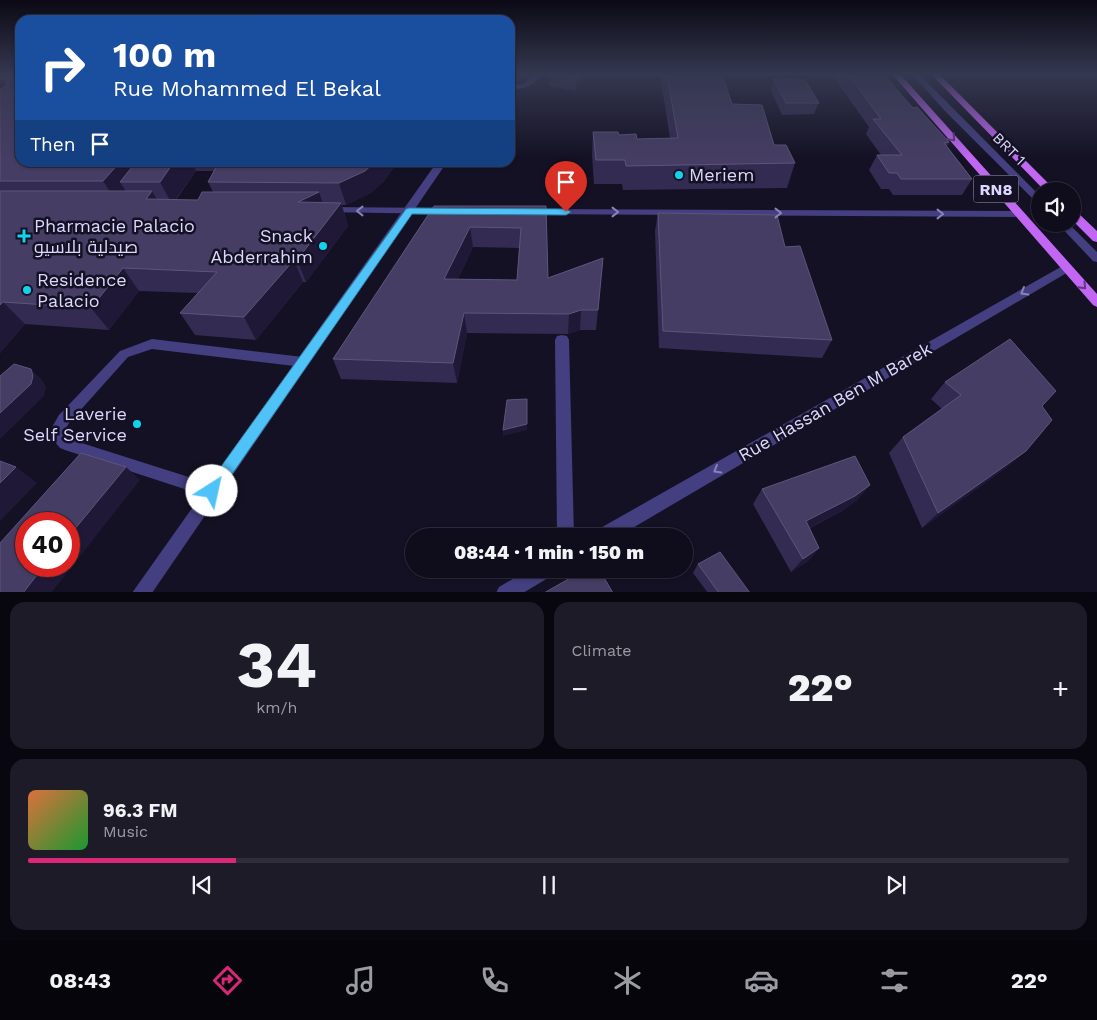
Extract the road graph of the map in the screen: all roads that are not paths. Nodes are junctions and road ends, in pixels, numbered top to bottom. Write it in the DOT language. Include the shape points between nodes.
graph roads {
  1 [pos="921,103"];
  2 [pos="941,103"];
  3 [pos="963,103"];
  4 [pos="439,167"];
  5 [pos="1042,182"];
  6 [pos="1031,192"];
  7 [pos="310,210"];
  8 [pos="409,211"];
  9 [pos="459,211"];
  10 [pos="519,212"];
  11 [pos="1018,214"];
  12 [pos="1081,222"];
  13 [pos="1071,232"];
  14 [pos="1097,238"];
  15 [pos="1097,258"];
  16 [pos="1066,268"];
  17 [pos="1097,302"];
  18 [pos="562,340"];
  19 [pos="302,362"];
  20 [pos="212,491"];
  21 [pos="566,528"];
  22 [pos="617,528"];
  23 [pos="530,578"];
  24 [pos="141,592"];
  25 [pos="506,592"];
  1 -- 11 [label="main road, RN8, one-way"];
  2 -- 6 [label="lane, BRT 1"];
  3 -- 5 [label="main road, RN8"];
  4 -- 8 [label="street"];
  8 -- 7 [label="street, one-way"];
  8 -- 9 [label="street"];
  8 -- 19 [label="street"];
  10 -- 11 [label="street, one-way"];
  11 -- 16 [label="main road, RN8"];
  12 -- 14 [label="main road"];
  13 -- 15 [label="lane"];
  16 -- 17 [label="main road, RN8, one-way"];
  16 -- 22 [label="street, Rue Hassan Ben M Barek, one-way"];
  18 -- 21 [label="street"];
  19 -- 20 [label="street"];
  19 -- 20 [label="lane" via="152,344 124,354 64,419 55,434 66,444"];
  20 -- 24 [label="street"];
  23 -- 25 [label="street"];
}
